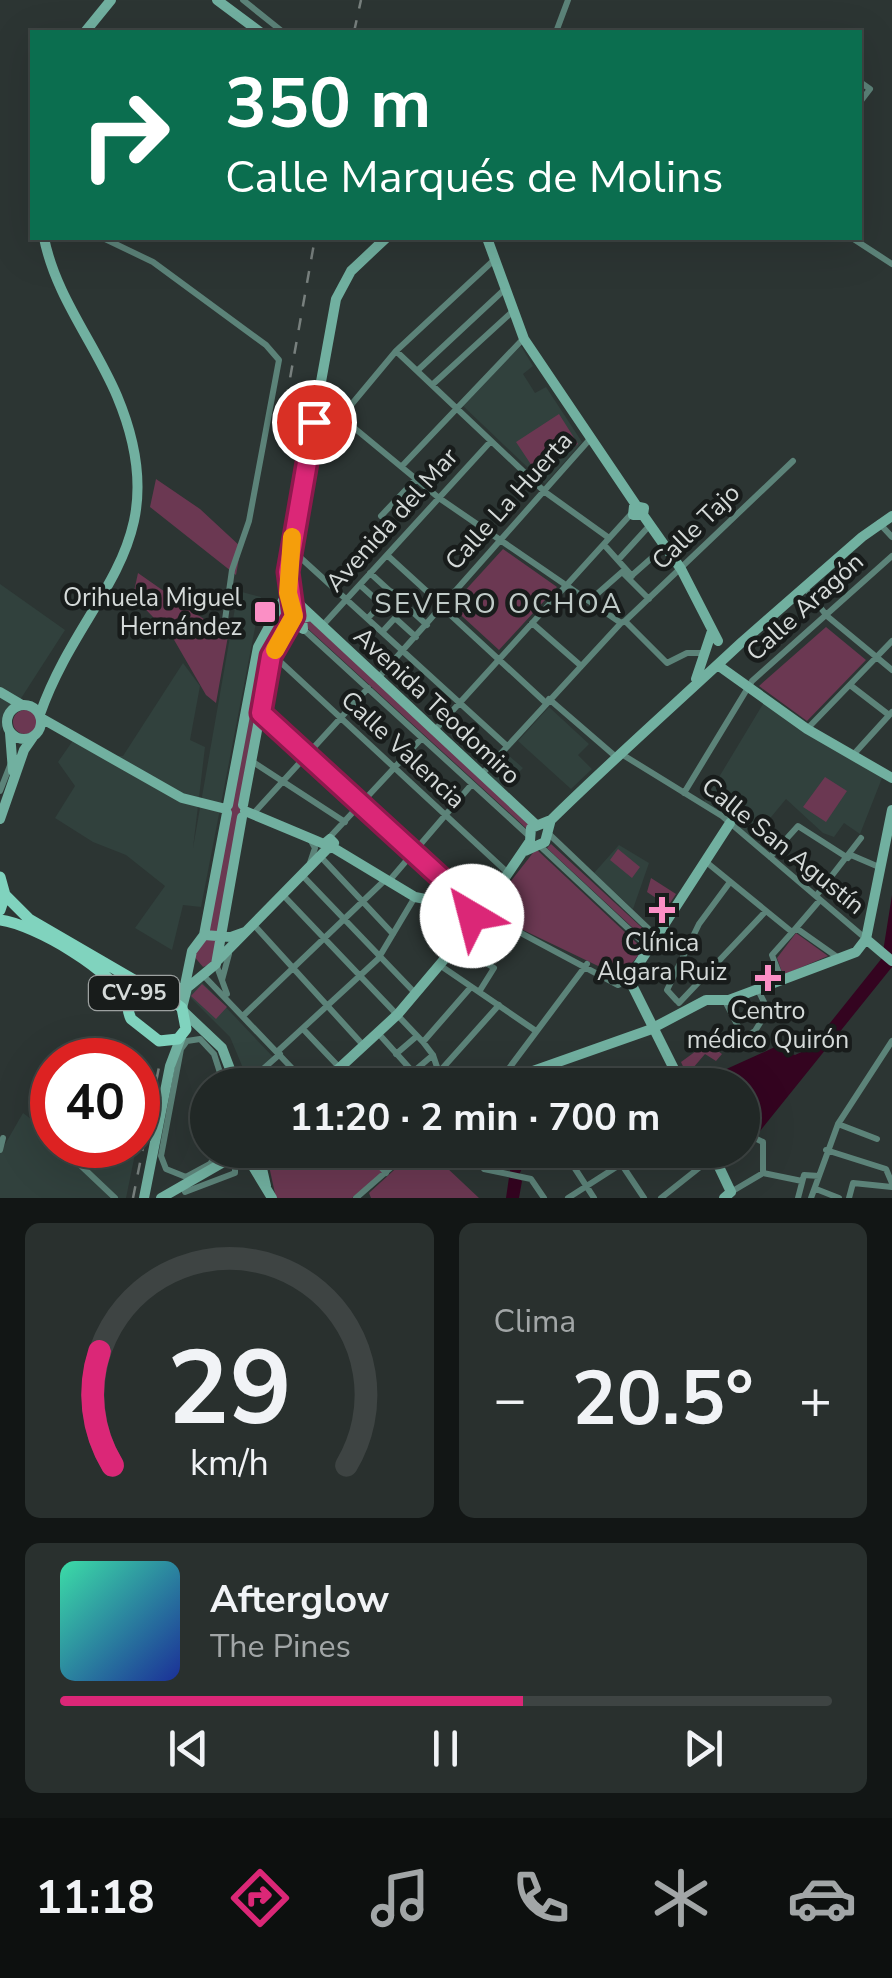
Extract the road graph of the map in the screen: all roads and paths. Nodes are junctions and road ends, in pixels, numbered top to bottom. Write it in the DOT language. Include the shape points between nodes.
graph roads {
  1 [pos="111,0"];
  2 [pos="218,0"];
  3 [pos="243,0"];
  4 [pos="568,0"];
  5 [pos="262,17"];
  6 [pos="87,30"];
  7 [pos="251,30"];
  8 [pos="257,30"];
  9 [pos="281,30"];
  10 [pos="557,30"];
  11 [pos="45,240"];
  12 [pos="106,240"];
  13 [pos="384,240"];
  14 [pos="488,240"];
  15 [pos="855,240"];
  16 [pos="496,259"];
  17 [pos="892,264"];
  18 [pos="506,289"];
  19 [pos="514,310"];
  20 [pos="524,338"];
  21 [pos="396,350"];
  22 [pos="417,371"];
  23 [pos="432,385"];
  24 [pos="318,398"];
  25 [pos="454,406"];
  26 [pos="342,418"];
  27 [pos="590,439"];
  28 [pos="491,440"];
  29 [pos="330,450"];
  30 [pos="793,460"];
  31 [pos="402,466"];
  32 [pos="416,479"];
  33 [pos="545,492"];
  34 [pos="439,498"];
  35 [pos="640,515"];
  36 [pos="381,516"];
  37 [pos="892,516"];
  38 [pos="879,523"];
  39 [pos="892,537"];
  40 [pos="610,538"];
  41 [pos="502,542"];
  42 [pos="665,546"];
  43 [pos="606,547"];
  44 [pos="291,550"];
  45 [pos="387,555"];
  46 [pos="892,556"];
  47 [pos="618,560"];
  48 [pos="682,569"];
  49 [pos="370,573"];
  50 [pos="627,575"];
  51 [pos="360,585"];
  52 [pos="566,586"];
  53 [pos="804,587"];
  54 [pos="392,592"];
  55 [pos="347,598"];
  56 [pos="649,599"];
  57 [pos="589,601"];
  58 [pos="289,602"];
  59 [pos="381,604"];
  60 [pos="406,606"];
  61 [pos="443,607"];
  62 [pos="311,616"];
  63 [pos="827,616"];
  64 [pos="368,618"];
  65 [pos="395,618"];
  66 [pos="532,622"];
  67 [pos="623,622"];
  68 [pos="291,623"];
  69 [pos="427,625"];
  70 [pos="322,626"];
  71 [pos="224,627"];
  72 [pos="303,629"];
  73 [pos="383,631"];
  74 [pos="416,637"];
  75 [pos="892,641"];
  76 [pos="260,642"];
  77 [pos="404,650"];
  78 [pos="720,653"];
  79 [pos="271,656"];
  80 [pos="704,656"];
  81 [pos="876,658"];
  82 [pos="499,660"];
  83 [pos="580,665"];
  84 [pos="61,666"];
  85 [pos="892,670"];
  86 [pos="378,678"];
  87 [pos="694,685"];
  88 [pos="850,685"];
  89 [pos="368,688"];
  90 [pos="748,688"];
  91 [pos="0,692"];
  92 [pos="0,700"];
  93 [pos="547,701"];
  94 [pos="460,702"];
  95 [pos="23,705"];
  96 [pos="261,713"];
  97 [pos="891,714"];
  98 [pos="40,716"];
  99 [pos="340,718"];
  100 [pos="61,726"];
  101 [pos="8,728"];
  102 [pos="808,729"];
  103 [pos="434,730"];
  104 [pos="36,735"];
  105 [pos="422,738"];
  106 [pos="507,746"];
  107 [pos="307,754"];
  108 [pos="619,756"];
  109 [pos="852,756"];
  110 [pos="252,761"];
  111 [pos="394,770"];
  112 [pos="481,774"];
  113 [pos="892,778"];
  114 [pos="282,781"];
  115 [pos="472,784"];
  116 [pos="5,792"];
  117 [pos="684,793"];
  118 [pos="361,805"];
  119 [pos="227,809"];
  120 [pos="892,810"];
  121 [pos="245,812"];
  122 [pos="444,815"];
  123 [pos="0,819"];
  124 [pos="345,822"];
  125 [pos="730,824"];
  126 [pos="538,835"];
  127 [pos="861,838"];
  128 [pos="325,846"];
  129 [pos="413,852"];
  130 [pos="770,857"];
  131 [pos="850,857"];
  132 [pos="705,862"];
  133 [pos="879,867"];
  134 [pos="508,872"];
  135 [pos="300,874"];
  136 [pos="0,877"];
  137 [pos="387,881"];
  138 [pos="730,882"];
  139 [pos="5,895"];
  140 [pos="283,895"];
  141 [pos="415,897"];
  142 [pos="818,898"];
  143 [pos="363,902"];
  144 [pos="0,910"];
  145 [pos="480,911"];
  146 [pos="765,912"];
  147 [pos="0,920"];
  148 [pos="345,920"];
  149 [pos="252,927"];
  150 [pos="794,930"];
  151 [pos="393,934"];
  152 [pos="220,935"];
  153 [pos="204,936"];
  154 [pos="657,936"];
  155 [pos="324,939"];
  156 [pos="866,939"];
  157 [pos="458,944"];
  158 [pos="232,948"];
  159 [pos="650,948"];
  160 [pos="856,952"];
  161 [pos="380,957"];
  162 [pos="499,957"];
  163 [pos="888,957"];
  164 [pos="190,960"];
  165 [pos="840,960"];
  166 [pos="216,962"];
  167 [pos="586,964"];
  168 [pos="442,966"];
  169 [pos="293,969"];
  170 [pos="202,974"];
  171 [pos="360,976"];
  172 [pos="629,979"];
  173 [pos="222,981"];
  174 [pos="782,982"];
  175 [pos="146,987"];
  176 [pos="475,989"];
  177 [pos="758,990"];
  178 [pos="161,992"];
  179 [pos="416,995"];
  180 [pos="230,1000"];
  181 [pos="725,1002"];
  182 [pos="128,1004"];
  183 [pos="499,1005"];
  184 [pos="681,1005"];
  185 [pos="328,1006"];
  186 [pos="183,1009"];
  187 [pos="245,1014"];
  188 [pos="398,1014"];
  189 [pos="656,1028"];
  190 [pos="203,1029"];
  191 [pos="304,1029"];
  192 [pos="740,1030"];
  193 [pos="536,1031"];
  194 [pos="378,1033"];
  195 [pos="182,1035"];
  196 [pos="155,1038"];
  197 [pos="420,1039"];
  198 [pos="160,1041"];
  199 [pos="892,1041"];
  200 [pos="364,1046"];
  201 [pos="718,1049"];
  202 [pos="279,1052"];
  203 [pos="396,1054"];
  204 [pos="433,1055"];
  205 [pos="170,1066"];
  206 [pos="217,1068"];
  207 [pos="230,1068"];
  208 [pos="263,1068"];
  209 [pos="293,1068"];
  210 [pos="339,1068"];
  211 [pos="438,1068"];
  212 [pos="443,1068"];
  213 [pos="507,1068"];
  214 [pos="541,1068"];
  215 [pos="674,1068"];
  216 [pos="838,1124"];
  217 [pos="4,1138"];
  218 [pos="878,1140"];
  219 [pos="760,1141"];
  220 [pos="0,1150"];
  221 [pos="826,1150"];
  222 [pos="83,1168"];
  223 [pos="203,1168"];
  224 [pos="212,1168"];
  225 [pos="235,1168"];
  226 [pos="245,1168"];
  227 [pos="382,1168"];
  228 [pos="391,1168"];
  229 [pos="484,1168"];
  230 [pos="575,1168"];
  231 [pos="615,1168"];
  232 [pos="624,1168"];
  233 [pos="696,1168"];
  234 [pos="718,1168"];
  235 [pos="386,1173"];
  236 [pos="762,1173"];
  237 [pos="819,1176"];
  238 [pos="804,1180"];
  239 [pos="889,1183"];
  240 [pos="586,1186"];
  241 [pos="816,1189"];
  242 [pos="185,1192"];
  243 [pos="265,1192"];
  244 [pos="366,1195"];
  245 [pos="728,1195"];
  246 [pos="115,1198"];
  247 [pos="144,1198"];
  248 [pos="161,1198"];
  249 [pos="272,1198"];
  250 [pos="356,1198"];
  251 [pos="544,1198"];
  252 [pos="568,1198"];
  253 [pos="594,1198"];
  254 [pos="644,1198"];
  255 [pos="661,1198"];
  256 [pos="798,1198"];
  257 [pos="811,1198"];
  258 [pos="839,1198"];
  259 [pos="850,1198"];
  1 -- 6 [label="street"];
  2 -- 8 [label="street, bridge"];
  3 -- 5 [label="street"];
  4 -- 10 [label="street"];
  5 -- 7 [label="street"];
  5 -- 9 [label="street"];
  11 -- 84 [label="street" via="66,304 124,414 136,482 121,566"];
  12 -- 71 [label="street" via="153,262 279,360"];
  13 -- 24 [label="street" via="342,284"];
  14 -- 16 [label="street"];
  15 -- 17 [label="street"];
  16 -- 18 [label="street"];
  16 -- 21 [label="street"];
  18 -- 19 [label="street"];
  18 -- 22 [label="street"];
  19 -- 20 [label="street"];
  19 -- 23 [label="street"];
  20 -- 25 [label="street"];
  20 -- 27 [label="street"];
  21 -- 22 [label="street"];
  21 -- 26 [label="street"];
  22 -- 23 [label="street"];
  23 -- 25 [label="street"];
  24 -- 26 [label="street"];
  24 -- 44 [label="street"];
  25 -- 28 [label="street"];
  25 -- 31 [label="street"];
  26 -- 29 [label="street"];
  26 -- 31 [label="street"];
  27 -- 33 [label="street, Calle La Huerta"];
  27 -- 35 [label="street"];
  28 -- 33 [label="street"];
  28 -- 34 [label="street, Avenida del Mar"];
  30 -- 48 [label="street, Calle Tajo"];
  31 -- 32 [label="street"];
  32 -- 34 [label="street"];
  32 -- 36 [label="street"];
  33 -- 40 [label="street"];
  33 -- 41 [label="street, Calle La Huerta"];
  34 -- 41 [label="street"];
  34 -- 45 [label="street, Avenida del Mar"];
  35 -- 40 [label="street"];
  35 -- 42 [label="street"];
  35 -- 47 [label="street"];
  37 -- 38 [label="street"];
  38 -- 39 [label="street"];
  38 -- 53 [label="street"];
  40 -- 52 [label="street"];
  41 -- 52 [label="street"];
  41 -- 61 [label="street, Calle La Huerta"];
  42 -- 48 [label="street"];
  42 -- 50 [label="street"];
  43 -- 47 [label="street"];
  44 -- 55 [label="street"];
  44 -- 58 [label="street"];
  45 -- 49 [label="street, Avenida del Mar"];
  45 -- 61 [label="street, Calle San Agustín"];
  46 -- 63 [label="street, Calle Aragón"];
  47 -- 50 [label="street"];
  48 -- 56 [label="street, Calle Tajo"];
  48 -- 78 [label="street"];
  49 -- 51 [label="street, Avenida del Mar"];
  49 -- 54 [label="street"];
  50 -- 56 [label="street"];
  50 -- 57 [label="street"];
  51 -- 55 [label="street, Avenida del Mar"];
  51 -- 59 [label="street"];
  52 -- 57 [label="street"];
  52 -- 66 [label="street"];
  53 -- 63 [label="street"];
  53 -- 78 [label="street"];
  54 -- 59 [label="street"];
  54 -- 60 [label="street"];
  55 -- 64 [label="street"];
  55 -- 70 [label="street, Avenida del Mar"];
  56 -- 67 [label="street, Calle Tajo"];
  57 -- 67 [label="street"];
  58 -- 62 [label="street, Avenida Teodomiro"];
  58 -- 68 [label="street"];
  58 -- 76 [label="street"];
  59 -- 64 [label="street"];
  60 -- 65 [label="street"];
  60 -- 69 [label="street"];
  61 -- 69 [label="street, Calle La Huerta"];
  61 -- 82 [label="street, Calle San Agustín"];
  62 -- 70 [label="street, Avenida Teodomiro"];
  62 -- 72 [label="street" via="302,618"];
  63 -- 81 [label="street"];
  63 -- 90 [label="street, Calle Aragón"];
  64 -- 73 [label="street"];
  65 -- 73 [label="street"];
  65 -- 74 [label="street"];
  66 -- 82 [label="street"];
  66 -- 83 [label="street"];
  67 -- 80 [label="street" via="670,664 687,653"];
  67 -- 83 [label="street, Calle Tajo"];
  68 -- 72 [label="street, Avenida Teodomiro"];
  68 -- 79 [label="street"];
  69 -- 74 [label="street, Calle La Huerta"];
  70 -- 86 [label="street, Avenida Teodomiro"];
  72 -- 89 [label="street, Avenida Teodomiro"];
  73 -- 77 [label="street"];
  74 -- 77 [label="street, Calle La Huerta"];
  75 -- 81 [label="street"];
  76 -- 79 [label="street, Calle Valencia"];
  76 -- 119 [label="street"];
  77 -- 86 [label="street, Calle La Huerta"];
  77 -- 94 [label="street"];
  78 -- 80 [label="street"];
  78 -- 80 [label="street"];
  78 -- 87 [label="street"];
  78 -- 90 [label="street"];
  79 -- 96 [label="street"];
  79 -- 99 [label="street, Calle Valencia"];
  80 -- 87 [label="street"];
  81 -- 85 [label="street"];
  81 -- 88 [label="street"];
  82 -- 93 [label="street, Calle San Agustín"];
  82 -- 94 [label="street"];
  83 -- 93 [label="street, Calle Tajo"];
  84 -- 95 [label="street"];
  84 -- 98 [label="street"];
  86 -- 103 [label="street, Avenida Teodomiro"];
  87 -- 108 [label="street"];
  88 -- 97 [label="street"];
  88 -- 102 [label="street"];
  89 -- 99 [label="street"];
  89 -- 105 [label="street, Avenida Teodomiro"];
  90 -- 102 [label="street"];
  90 -- 117 [label="street, Calle Aragón"];
  91 -- 95 [label="street"];
  92 -- 101 [label="street"];
  93 -- 106 [label="street, Calle Tajo"];
  93 -- 108 [label="street, Calle San Agustín"];
  94 -- 103 [label="street"];
  94 -- 106 [label="street"];
  95 -- 98 [label="street"];
  95 -- 101 [label="street" via="13,710"];
  96 -- 107 [label="street"];
  96 -- 110 [label="street"];
  97 -- 109 [label="street"];
  98 -- 100 [label="street"];
  98 -- 104 [label="street"];
  99 -- 107 [label="street"];
  99 -- 111 [label="street, Calle Valencia"];
  100 -- 104 [label="street"];
  100 -- 119 [label="street" via="182,798"];
  101 -- 104 [label="street" via="18,739"];
  101 -- 116 [label="street" via="13,757"];
  102 -- 109 [label="street"];
  103 -- 112 [label="street, Avenida Teodomiro"];
  104 -- 116 [label="street"];
  105 -- 111 [label="street"];
  105 -- 115 [label="street, Avenida Teodomiro"];
  106 -- 112 [label="street, Calle Tajo"];
  107 -- 114 [label="street"];
  107 -- 118 [label="street"];
  108 -- 117 [label="street, Calle San Agustín"];
  108 -- 126 [label="street"];
  109 -- 113 [label="street"];
  110 -- 114 [label="street"];
  110 -- 121 [label="street"];
  111 -- 118 [label="street"];
  111 -- 122 [label="street, Calle Valencia"];
  112 -- 126 [label="street, Avenida Teodomiro"];
  114 -- 121 [label="street"];
  114 -- 124 [label="street"];
  115 -- 122 [label="street"];
  115 -- 126 [label="street, Avenida Teodomiro"];
  116 -- 123 [label="street"];
  117 -- 125 [label="street, Calle San Agustín"];
  118 -- 124 [label="street"];
  118 -- 129 [label="street"];
  119 -- 121 [label="street" via="234,820"];
  119 -- 153 [label="street"];
  120 -- 133 [label="street"];
  121 -- 128 [label="street"];
  121 -- 152 [label="street"];
  122 -- 129 [label="street"];
  122 -- 134 [label="street, Calle Valencia"];
  124 -- 128 [label="street"];
  125 -- 130 [label="street, Calle San Agustín"];
  125 -- 132 [label="street"];
  126 -- 134 [label="street"];
  126 -- 154 [label="street, Avenida Teodomiro"];
  126 -- 159 [label="street, Avenida Teodomiro"];
  127 -- 131 [label="street"];
  128 -- 135 [label="street"];
  128 -- 137 [label="street"];
  128 -- 143 [label="street"];
  129 -- 137 [label="street"];
  129 -- 145 [label="street"];
  130 -- 131 [label="street" via="796,826"];
  130 -- 142 [label="street, Calle San Agustín"];
  131 -- 133 [label="street"];
  131 -- 142 [label="street"];
  132 -- 138 [label="street"];
  132 -- 154 [label="street"];
  133 -- 156 [label="street"];
  134 -- 145 [label="street"];
  135 -- 140 [label="street"];
  135 -- 148 [label="street"];
  136 -- 139 [label="main road"];
  137 -- 141 [label="street"];
  137 -- 143 [label="street"];
  138 -- 146 [label="street"];
  138 -- 184 [label="street" via="698,924 667,990"];
  139 -- 144 [label="main road"];
  139 -- 175 [label="main road, CV-95" via="29,919"];
  140 -- 149 [label="street"];
  140 -- 155 [label="street"];
  141 -- 145 [label="street"];
  141 -- 151 [label="street"];
  142 -- 150 [label="street"];
  142 -- 156 [label="street, Calle San Agustín"];
  143 -- 148 [label="street"];
  143 -- 151 [label="street"];
  145 -- 157 [label="street"];
  145 -- 162 [label="street"];
  145 -- 167 [label="street"];
  146 -- 150 [label="street"];
  146 -- 184 [label="street"];
  147 -- 182 [label="main road, CV-95" via="108,975"];
  148 -- 155 [label="street"];
  148 -- 161 [label="street"];
  149 -- 152 [label="street" via="240,936"];
  149 -- 158 [label="street"];
  149 -- 169 [label="street"];
  150 -- 165 [label="street"];
  150 -- 174 [label="street" via="772,955"];
  151 -- 161 [label="street"];
  152 -- 153 [label="street"];
  152 -- 166 [label="street"];
  153 -- 164 [label="street"];
  154 -- 159 [label="street"];
  155 -- 169 [label="street"];
  155 -- 171 [label="street"];
  156 -- 160 [label="street"];
  156 -- 163 [label="street"];
  157 -- 168 [label="street"];
  157 -- 176 [label="street" via="494,968"];
  158 -- 166 [label="street"];
  158 -- 173 [label="street"];
  159 -- 172 [label="street"];
  160 -- 163 [label="street"];
  160 -- 165 [label="street"];
  161 -- 171 [label="street"];
  161 -- 179 [label="street"];
  164 -- 170 [label="street"];
  164 -- 178 [label="street" via="185,984 175,993"];
  165 -- 174 [label="street"];
  166 -- 170 [label="street"];
  166 -- 173 [label="street"];
  167 -- 172 [label="street" via="618,985"];
  167 -- 193 [label="street"];
  168 -- 176 [label="street"];
  168 -- 179 [label="street"];
  169 -- 185 [label="street"];
  169 -- 187 [label="street"];
  170 -- 180 [label="street"];
  170 -- 186 [label="street" via="184,992"];
  171 -- 185 [label="street"];
  171 -- 188 [label="street"];
  172 -- 189 [label="street"];
  173 -- 180 [label="street"];
  174 -- 177 [label="street"];
  175 -- 178 [label="main road, CV-95"];
  175 -- 182 [label="main road, CV-95"];
  176 -- 183 [label="street"];
  176 -- 197 [label="street"];
  177 -- 181 [label="street"];
  177 -- 192 [label="street" via="768,1010 745,1037"];
  178 -- 186 [label="main road, CV-95"];
  179 -- 188 [label="street"];
  180 -- 187 [label="street"];
  181 -- 184 [label="street"];
  181 -- 192 [label="street"];
  182 -- 196 [label="main road, CV-95" via="134,1024"];
  183 -- 193 [label="street"];
  183 -- 212 [label="street"];
  184 -- 189 [label="street"];
  185 -- 191 [label="street"];
  185 -- 200 [label="street"];
  186 -- 190 [label="street"];
  186 -- 195 [label="main road, CV-95"];
  187 -- 202 [label="street"];
  188 -- 194 [label="street"];
  188 -- 197 [label="street"];
  189 -- 214 [label="street"];
  189 -- 215 [label="street"];
  190 -- 195 [label="street"];
  190 -- 207 [label="street" via="222,1048"];
  191 -- 202 [label="street"];
  191 -- 210 [label="street"];
  192 -- 201 [label="street"];
  193 -- 213 [label="street"];
  194 -- 200 [label="street"];
  194 -- 203 [label="street"];
  195 -- 198 [label="main road, CV-95"];
  195 -- 205 [label="street"];
  197 -- 203 [label="street"];
  197 -- 204 [label="street"];
  198 -- 205 [label="street"];
  199 -- 216 [label="street"];
  200 -- 210 [label="street"];
  202 -- 208 [label="street"];
  202 -- 209 [label="street"];
  203 -- 204 [label="street" via="413,1072"];
  204 -- 211 [label="street"];
  205 -- 247 [label="street"];
  206 -- 223 [label="street" via="200,1039 181,1049 161,1156 166,1169 186,1177"];
  216 -- 218 [label="street"];
  216 -- 221 [label="street"];
  217 -- 220 [label="street"];
  219 -- 236 [label="street"];
  221 -- 237 [label="street"];
  221 -- 239 [label="street" via="886,1169"];
  222 -- 246 [label="street"];
  224 -- 248 [label="street"];
  225 -- 242 [label="street"];
  226 -- 243 [label="street"];
  227 -- 235 [label="street"];
  228 -- 235 [label="street"];
  229 -- 251 [label="street" via="531,1179"];
  230 -- 240 [label="street"];
  231 -- 240 [label="street"];
  232 -- 254 [label="street"];
  233 -- 255 [label="street"];
  234 -- 245 [label="street"];
  235 -- 244 [label="street"];
  236 -- 238 [label="street"];
  236 -- 245 [label="street"];
  237 -- 238 [label="street"];
  237 -- 241 [label="street"];
  238 -- 256 [label="street"];
  239 -- 259 [label="street" via="856,1183"];
  240 -- 252 [label="street"];
  240 -- 253 [label="street"];
  241 -- 257 [label="street"];
  241 -- 258 [label="street"];
  243 -- 249 [label="street"];
  244 -- 250 [label="street"];
}
